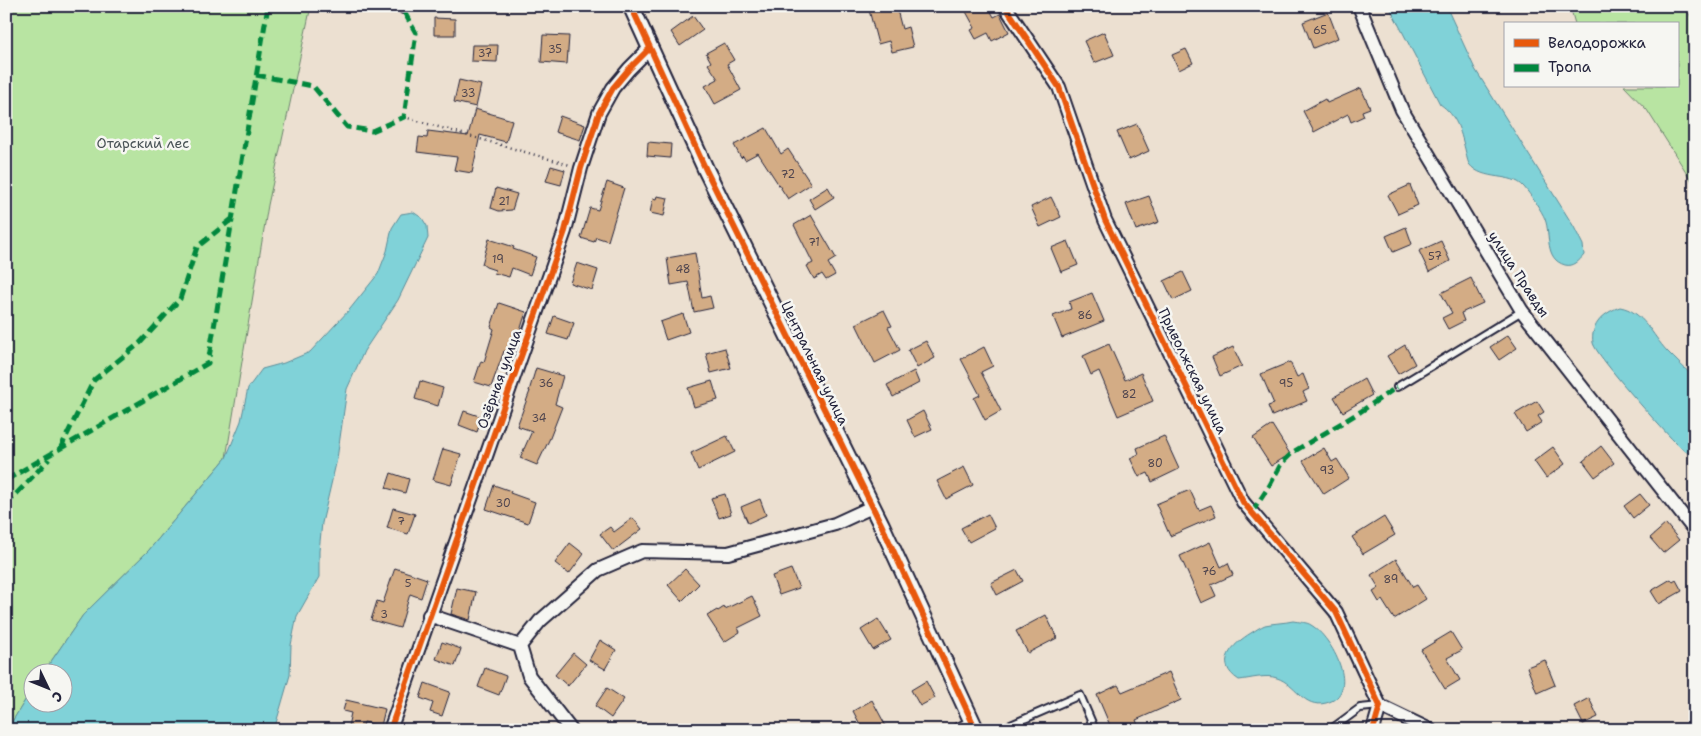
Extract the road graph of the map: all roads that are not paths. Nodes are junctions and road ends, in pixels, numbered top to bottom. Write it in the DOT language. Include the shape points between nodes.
graph roads {
  1 [pos="631,6"];
  2 [pos="1005,6"];
  3 [pos="1359,6"];
  4 [pos="650,48"];
  5 [pos="1522,311"];
  6 [pos="1397,387"];
  7 [pos="872,507"];
  8 [pos="1695,531"];
  9 [pos="429,616"];
  10 [pos="520,646"];
  11 [pos="1380,706"];
  12 [pos="975,726"];
  13 [pos="390,730"];
  14 [pos="571,730"];
  15 [pos="958,730"];
  16 [pos="999,730"];
  17 [pos="1095,730"];
  18 [pos="1330,730"];
  19 [pos="1374,730"];
  20 [pos="1430,730"];
  1 -- 4 [label="street, Центральная улица"];
  2 -- 11 [label="street, Приволжская улица" via="1059,87 1106,220 1243,502 1336,612"];
  3 -- 5 [label="street, улица Правды" via="1402,110"];
  4 -- 7 [label="street, Центральная улица" via="706,170"];
  4 -- 9 [label="street, Озёрная улица" via="613,88 599,113 565,231"];
  5 -- 6 [label="lane"];
  5 -- 8 [label="street, улица Правды"];
  7 -- 10 [label="street" via="834,524 728,553 642,551 598,570 540,621"];
  7 -- 12 [label="street, Центральная улица"];
  9 -- 10 [label="street"];
  9 -- 13 [label="street, Озёрная улица"];
  10 -- 14 [label="street" via="528,676"];
  11 -- 18 [label="lane" via="1360,708"];
  11 -- 19 [label="street"];
  11 -- 20 [label="street"];
  12 -- 15 [label="street"];
  16 -- 17 [label="lane" via="1080,695"];
}
